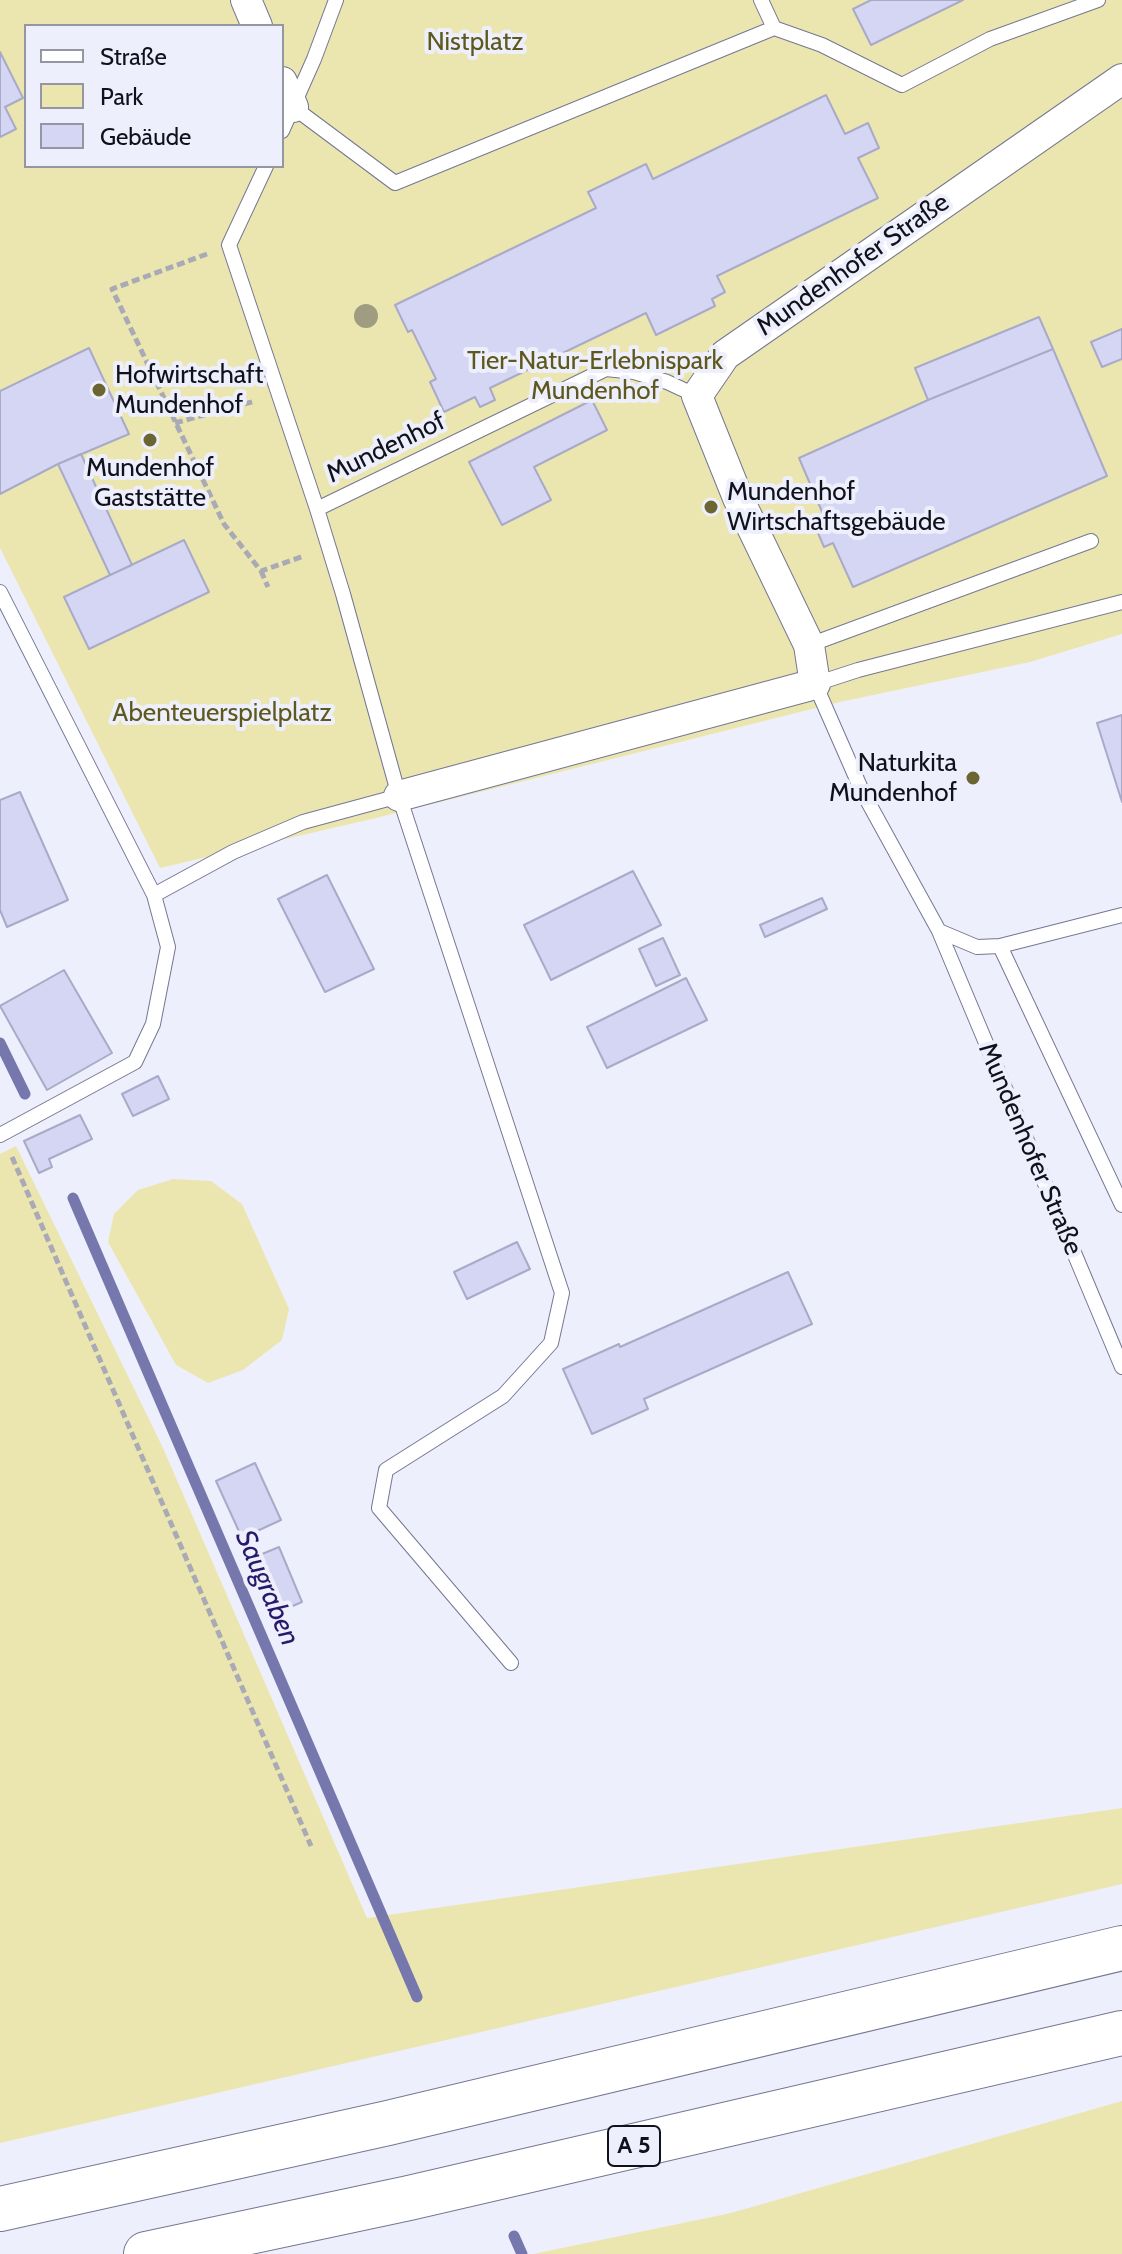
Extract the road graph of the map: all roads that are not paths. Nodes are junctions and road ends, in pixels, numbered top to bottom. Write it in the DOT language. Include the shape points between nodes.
graph roads {
  1 [pos="246,0"];
  2 [pos="336,0"];
  3 [pos="761,0"];
  4 [pos="1098,0"];
  5 [pos="256,24"];
  6 [pos="774,28"];
  7 [pos="1122,79"];
  8 [pos="286,107"];
  9 [pos="265,168"];
  10 [pos="697,396"];
  11 [pos="317,509"];
  12 [pos="1091,541"];
  13 [pos="0,592"];
  14 [pos="1122,602"];
  15 [pos="809,645"];
  16 [pos="815,684"];
  17 [pos="399,796"];
  18 [pos="154,895"];
  19 [pos="1122,915"];
  20 [pos="939,931"];
  21 [pos="1000,946"];
  22 [pos="1,1134"];
  23 [pos="1122,1205"];
  24 [pos="1122,1367"];
  25 [pos="511,1663"];
  26 [pos="1122,1948"];
  27 [pos="1122,2033"];
  28 [pos="0,2209"];
  29 [pos="146,2254"];
  1 -- 5 [label="street"];
  2 -- 8 [label="lane"];
  3 -- 6 [label="lane"];
  4 -- 6 [label="lane" via="990,39 902,85"];
  6 -- 8 [label="lane" via="395,183"];
  7 -- 10 [label="street, Mundenhofer Straße" via="725,355"];
  9 -- 11 [label="lane, Mundenhof" via="229,245"];
  10 -- 11 [label="lane, Mundenhof" via="634,372 606,369"];
  10 -- 15 [label="street, Mundenhofer Straße" via="738,498"];
  11 -- 17 [label="lane, Mundenhof"];
  12 -- 15 [label="lane"];
  13 -- 18 [label="lane"];
  14 -- 16 [label="lane"];
  15 -- 16 [label="street, Mundenhofer Straße"];
  16 -- 17 [label="street"];
  16 -- 20 [label="lane, Mundenhofer Straße" via="862,791"];
  17 -- 18 [label="lane" via="303,822"];
  17 -- 25 [label="lane, Mundenhof" via="562,1293 551,1343 503,1396 386,1470 379,1508"];
  18 -- 22 [label="lane" via="168,947 153,1024 135,1062"];
  19 -- 21 [label="lane"];
  20 -- 21 [label="lane" via="977,947"];
  20 -- 24 [label="lane, Mundenhofer Straße"];
  21 -- 23 [label="lane"];
  26 -- 28 [label="highway" via="388,2123"];
  27 -- 29 [label="highway, A 5"];
}
